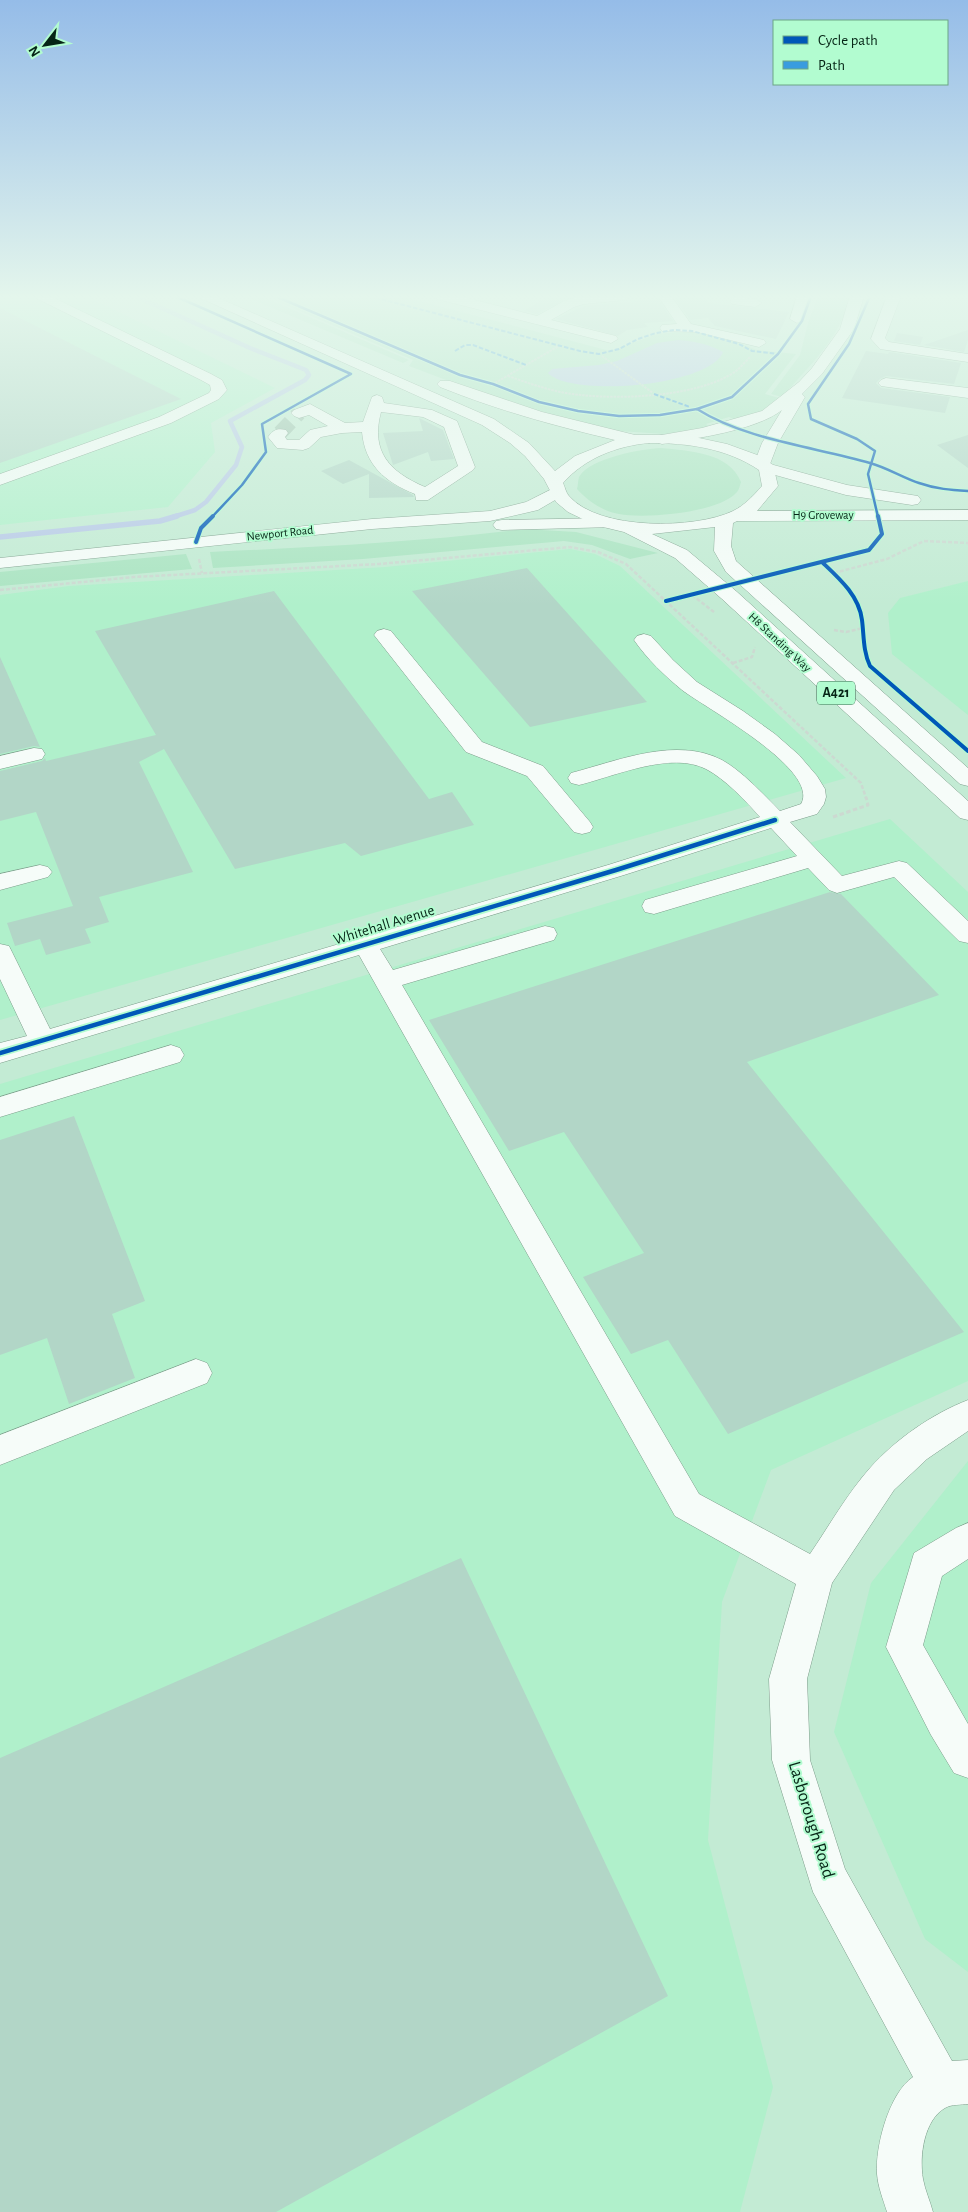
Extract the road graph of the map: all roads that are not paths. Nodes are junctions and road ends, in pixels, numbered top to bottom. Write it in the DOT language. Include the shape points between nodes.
graph roads {
  1 [pos="207,399"];
  2 [pos="377,399"];
  3 [pos="388,399"];
  4 [pos="432,399"];
  5 [pos="435,399"];
  6 [pos="486,399"];
  7 [pos="786,399"];
  8 [pos="796,399"];
  9 [pos="439,401"];
  10 [pos="376,403"];
  11 [pos="300,413"];
  12 [pos="342,428"];
  13 [pos="370,428"];
  14 [pos="280,433"];
  15 [pos="662,439"];
  16 [pos="635,440"];
  17 [pos="764,466"];
  18 [pos="0,480"];
  19 [pos="555,487"];
  20 [pos="424,495"];
  21 [pos="968,504"];
  22 [pos="896,507"];
  23 [pos="968,515"];
  24 [pos="731,518"];
  25 [pos="463,519"];
  26 [pos="372,524"];
  27 [pos="616,525"];
  28 [pos="196,542"];
  29 [pos="0,563"];
  30 [pos="384,635"];
  31 [pos="644,640"];
  32 [pos="34,754"];
  33 [pos="0,763"];
  34 [pos="579,778"];
  35 [pos="968,779"];
  36 [pos="968,813"];
  37 [pos="781,826"];
  38 [pos="582,827"];
  39 [pos="812,859"];
  40 [pos="40,872"];
  41 [pos="0,882"];
  42 [pos="654,906"];
  43 [pos="546,934"];
  44 [pos="968,935"];
  45 [pos="365,944"];
  46 [pos="0,952"];
  47 [pos="387,982"];
  48 [pos="42,1040"];
  49 [pos="0,1053"];
  50 [pos="171,1055"];
  51 [pos="0,1107"];
  52 [pos="196,1373"];
  53 [pos="968,1415"];
  54 [pos="0,1450"];
  55 [pos="968,1540"];
  56 [pos="816,1576"];
  57 [pos="968,1759"];
  58 [pos="954,2084"];
  59 [pos="910,2212"];
  1 -- 18 [label="main road" via="165,420"];
  2 -- 10 [label="main road"];
  3 -- 10 [label="main road"];
  4 -- 9 [label="main road"];
  5 -- 9 [label="main road"];
  6 -- 16 [label="main road" via="574,426"];
  7 -- 15 [label="main road" via="767,414 704,433"];
  8 -- 17 [label="main road" via="770,443"];
  9 -- 19 [label="main road" via="511,435 536,457"];
  10 -- 13 [label="main road"];
  10 -- 20 [label="main road" via="428,413 451,424 467,467"];
  11 -- 12 [label="main road" via="310,409"];
  12 -- 13 [label="main road"];
  12 -- 14 [label="main road" via="316,433 303,445 296,446 283,445 276,437"];
  13 -- 20 [label="main road" via="376,460 385,472"];
  15 -- 16 [label="main road"];
  15 -- 17 [label="main road, H9 Groveway" via="726,448"];
  16 -- 19 [label="main road, Newport Road" via="606,448 572,464"];
  17 -- 22 [label="main road, H9 Groveway"];
  17 -- 24 [label="main road" via="770,486 756,504"];
  19 -- 25 [label="main road, Newport Road" via="532,506"];
  19 -- 27 [label="main road, H8 Standing Way" via="566,503 581,513"];
  20 -- 25 [label="main road" via="447,513"];
  20 -- 26 [label="main road" via="395,516"];
  21 -- 22 [label="main road, H9 Groveway"];
  22 -- 23 [label="main road, H9 Groveway"];
  22 -- 24 [label="main road, H9 Groveway" via="835,514"];
  24 -- 27 [label="main road, H9 Groveway" via="665,528"];
  24 -- 35 [label="main road, H8 Standing Way / A421" via="722,548 732,568"];
  25 -- 26 [label="main road, Newport Road"];
  26 -- 28 [label="main road, Newport Road"];
  27 -- 28 [label="main road, H9 Groveway" via="519,524"];
  27 -- 36 [label="main road, H8 Standing Way / A421" via="681,554 705,584 729,595"];
  28 -- 29 [label="main road, Newport Road"];
  30 -- 38 [label="main road" via="474,747 535,771"];
  31 -- 37 [label="main road, Whitehall Avenue" via="676,675 750,725 806,776 813,787 814,804"];
  32 -- 33 [label="main road"];
  34 -- 37 [label="main road" via="658,757 700,759 715,765"];
  37 -- 39 [label="main road"];
  37 -- 45 [label="main road, Whitehall Avenue" via="616,870"];
  39 -- 42 [label="main road"];
  39 -- 44 [label="main road" via="837,885 899,868"];
  40 -- 41 [label="main road"];
  43 -- 47 [label="main road"];
  45 -- 47 [label="main road"];
  45 -- 48 [label="main road, Whitehall Avenue"];
  46 -- 48 [label="main road"];
  47 -- 56 [label="main road" via="687,1505"];
  48 -- 49 [label="main road, Whitehall Avenue"];
  50 -- 51 [label="main road"];
  52 -- 54 [label="main road"];
  53 -- 56 [label="main road, Lasborough Road" via="915,1448 882,1479"];
  55 -- 57 [label="main road" via="928,1565 904,1647"];
  56 -- 58 [label="main road, Lasborough Road" via="788,1679 791,1760 827,1878"];
  58 -- 59 [label="main road" via="926,2094 908,2115 898,2158 900,2180"];
}
